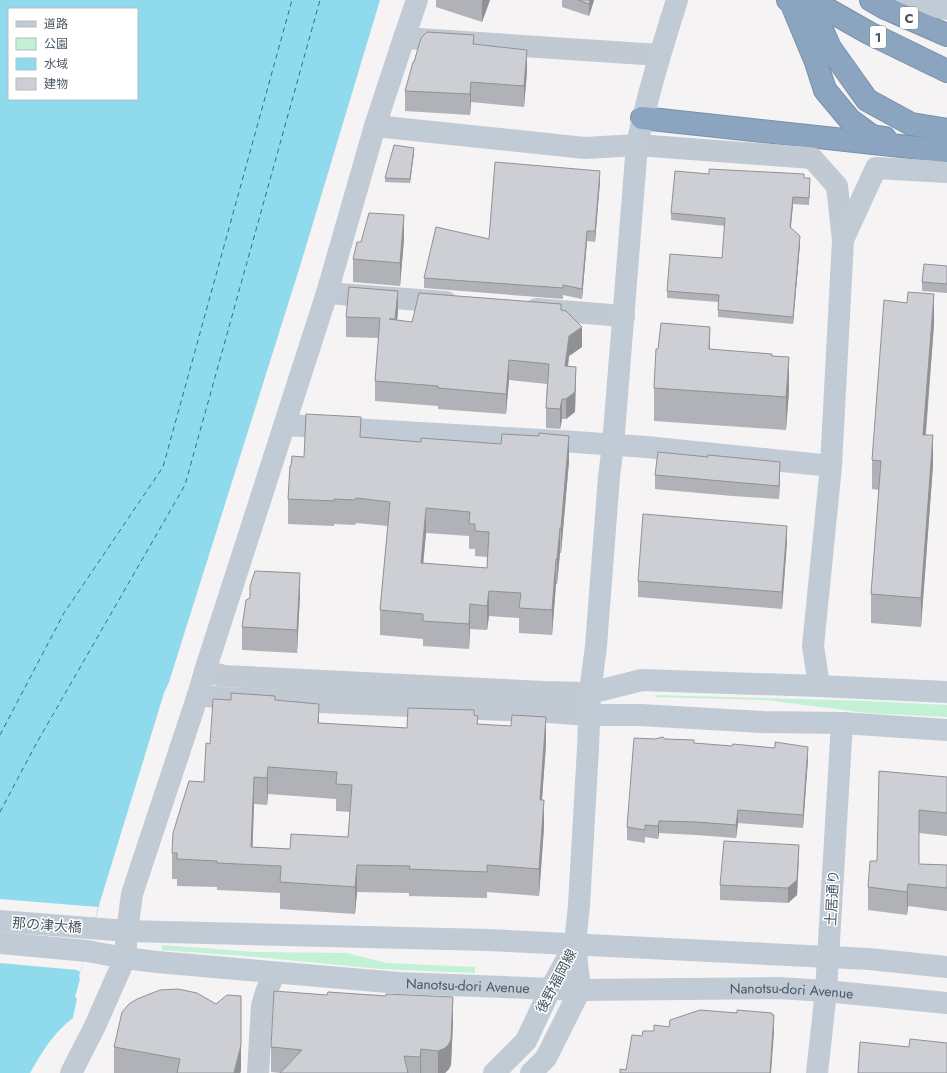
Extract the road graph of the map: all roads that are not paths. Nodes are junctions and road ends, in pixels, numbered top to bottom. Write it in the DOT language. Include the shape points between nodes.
graph roads {
  1 [pos="417,0"];
  2 [pos="676,0"];
  3 [pos="788,0"];
  4 [pos="810,0"];
  5 [pos="871,0"];
  6 [pos="904,0"];
  7 [pos="947,9"];
  8 [pos="947,35"];
  9 [pos="404,38"];
  10 [pos="660,55"];
  11 [pos="947,71"];
  12 [pos="642,118"];
  13 [pos="375,126"];
  14 [pos="947,130"];
  15 [pos="637,144"];
  16 [pos="947,150"];
  17 [pos="947,172"];
  18 [pos="842,240"];
  19 [pos="327,293"];
  20 [pos="468,304"];
  21 [pos="514,308"];
  22 [pos="624,316"];
  23 [pos="285,425"];
  24 [pos="613,445"];
  25 [pos="831,466"];
  26 [pos="205,671"];
  27 [pos="819,686"];
  28 [pos="947,692"];
  29 [pos="590,693"];
  30 [pos="198,695"];
  31 [pos="589,715"];
  32 [pos="842,723"];
  33 [pos="947,730"];
  34 [pos="0,922"];
  35 [pos="127,931"];
  36 [pos="0,943"];
  37 [pos="575,944"];
  38 [pos="86,951"];
  39 [pos="828,956"];
  40 [pos="124,958"];
  41 [pos="947,967"];
  42 [pos="275,972"];
  43 [pos="550,990"];
  44 [pos="580,990"];
  45 [pos="826,991"];
  46 [pos="947,1003"];
  47 [pos="71,1073"];
  48 [pos="258,1073"];
  49 [pos="494,1073"];
  50 [pos="531,1073"];
  51 [pos="817,1073"];
  1 -- 9 [label="street"];
  2 -- 10 [label="street"];
  3 -- 16 [label="highway" via="816,62 825,90 850,120 872,136"];
  4 -- 11 [label="highway, 1" via="869,33"];
  4 -- 14 [label="highway" via="830,48 867,100 911,124"];
  5 -- 8 [label="highway, C"];
  6 -- 7 [label="street"];
  9 -- 10 [label="street"];
  9 -- 13 [label="street"];
  10 -- 12 [label="street"];
  12 -- 15 [label="street"];
  12 -- 16 [label="highway"];
  13 -- 15 [label="street" via="585,148"];
  13 -- 19 [label="street"];
  15 -- 18 [label="street" via="812,158 837,186"];
  15 -- 22 [label="street"];
  17 -- 18 [label="street" via="876,168"];
  18 -- 25 [label="street"];
  19 -- 20 [label="street"];
  19 -- 23 [label="street"];
  21 -- 22 [label="street"];
  22 -- 24 [label="street"];
  23 -- 24 [label="street"];
  23 -- 26 [label="street"];
  24 -- 25 [label="street"];
  24 -- 29 [label="street"];
  25 -- 27 [label="street" via="813,646"];
  26 -- 29 [label="street" via="224,676"];
  26 -- 30 [label="street"];
  27 -- 28 [label="street"];
  27 -- 29 [label="street" via="642,680"];
  29 -- 31 [label="street"];
  30 -- 31 [label="street"];
  30 -- 35 [label="street" via="132,894"];
  31 -- 32 [label="street"];
  31 -- 37 [label="street"];
  32 -- 33 [label="street"];
  32 -- 39 [label="street, 土居通り"];
  34 -- 35 [label="street, 那の津大橋"];
  35 -- 37 [label="street"];
  35 -- 40 [label="street"];
  36 -- 38 [label="street, 那の津大橋"];
  37 -- 39 [label="street"];
  37 -- 43 [label="street, 後野福岡線"];
  37 -- 44 [label="street, 後野福岡線"];
  38 -- 40 [label="street, Nanotsu-dori Avenue"];
  39 -- 41 [label="street"];
  39 -- 45 [label="street, 土居通り"];
  40 -- 42 [label="street, Nanotsu-dori Avenue"];
  40 -- 47 [label="street" via="95,1026"];
  42 -- 43 [label="street, Nanotsu-dori Avenue" via="399,983"];
  42 -- 48 [label="street" via="262,1006"];
  43 -- 44 [label="street, Nanotsu-dori Avenue"];
  43 -- 49 [label="street, 後野福岡線" via="526,1041"];
  44 -- 45 [label="street, Nanotsu-dori Avenue" via="779,988"];
  44 -- 50 [label="street, 後野福岡線" via="546,1058"];
  45 -- 46 [label="street, Nanotsu-dori Avenue"];
  45 -- 51 [label="street, 土居通り"];
}
